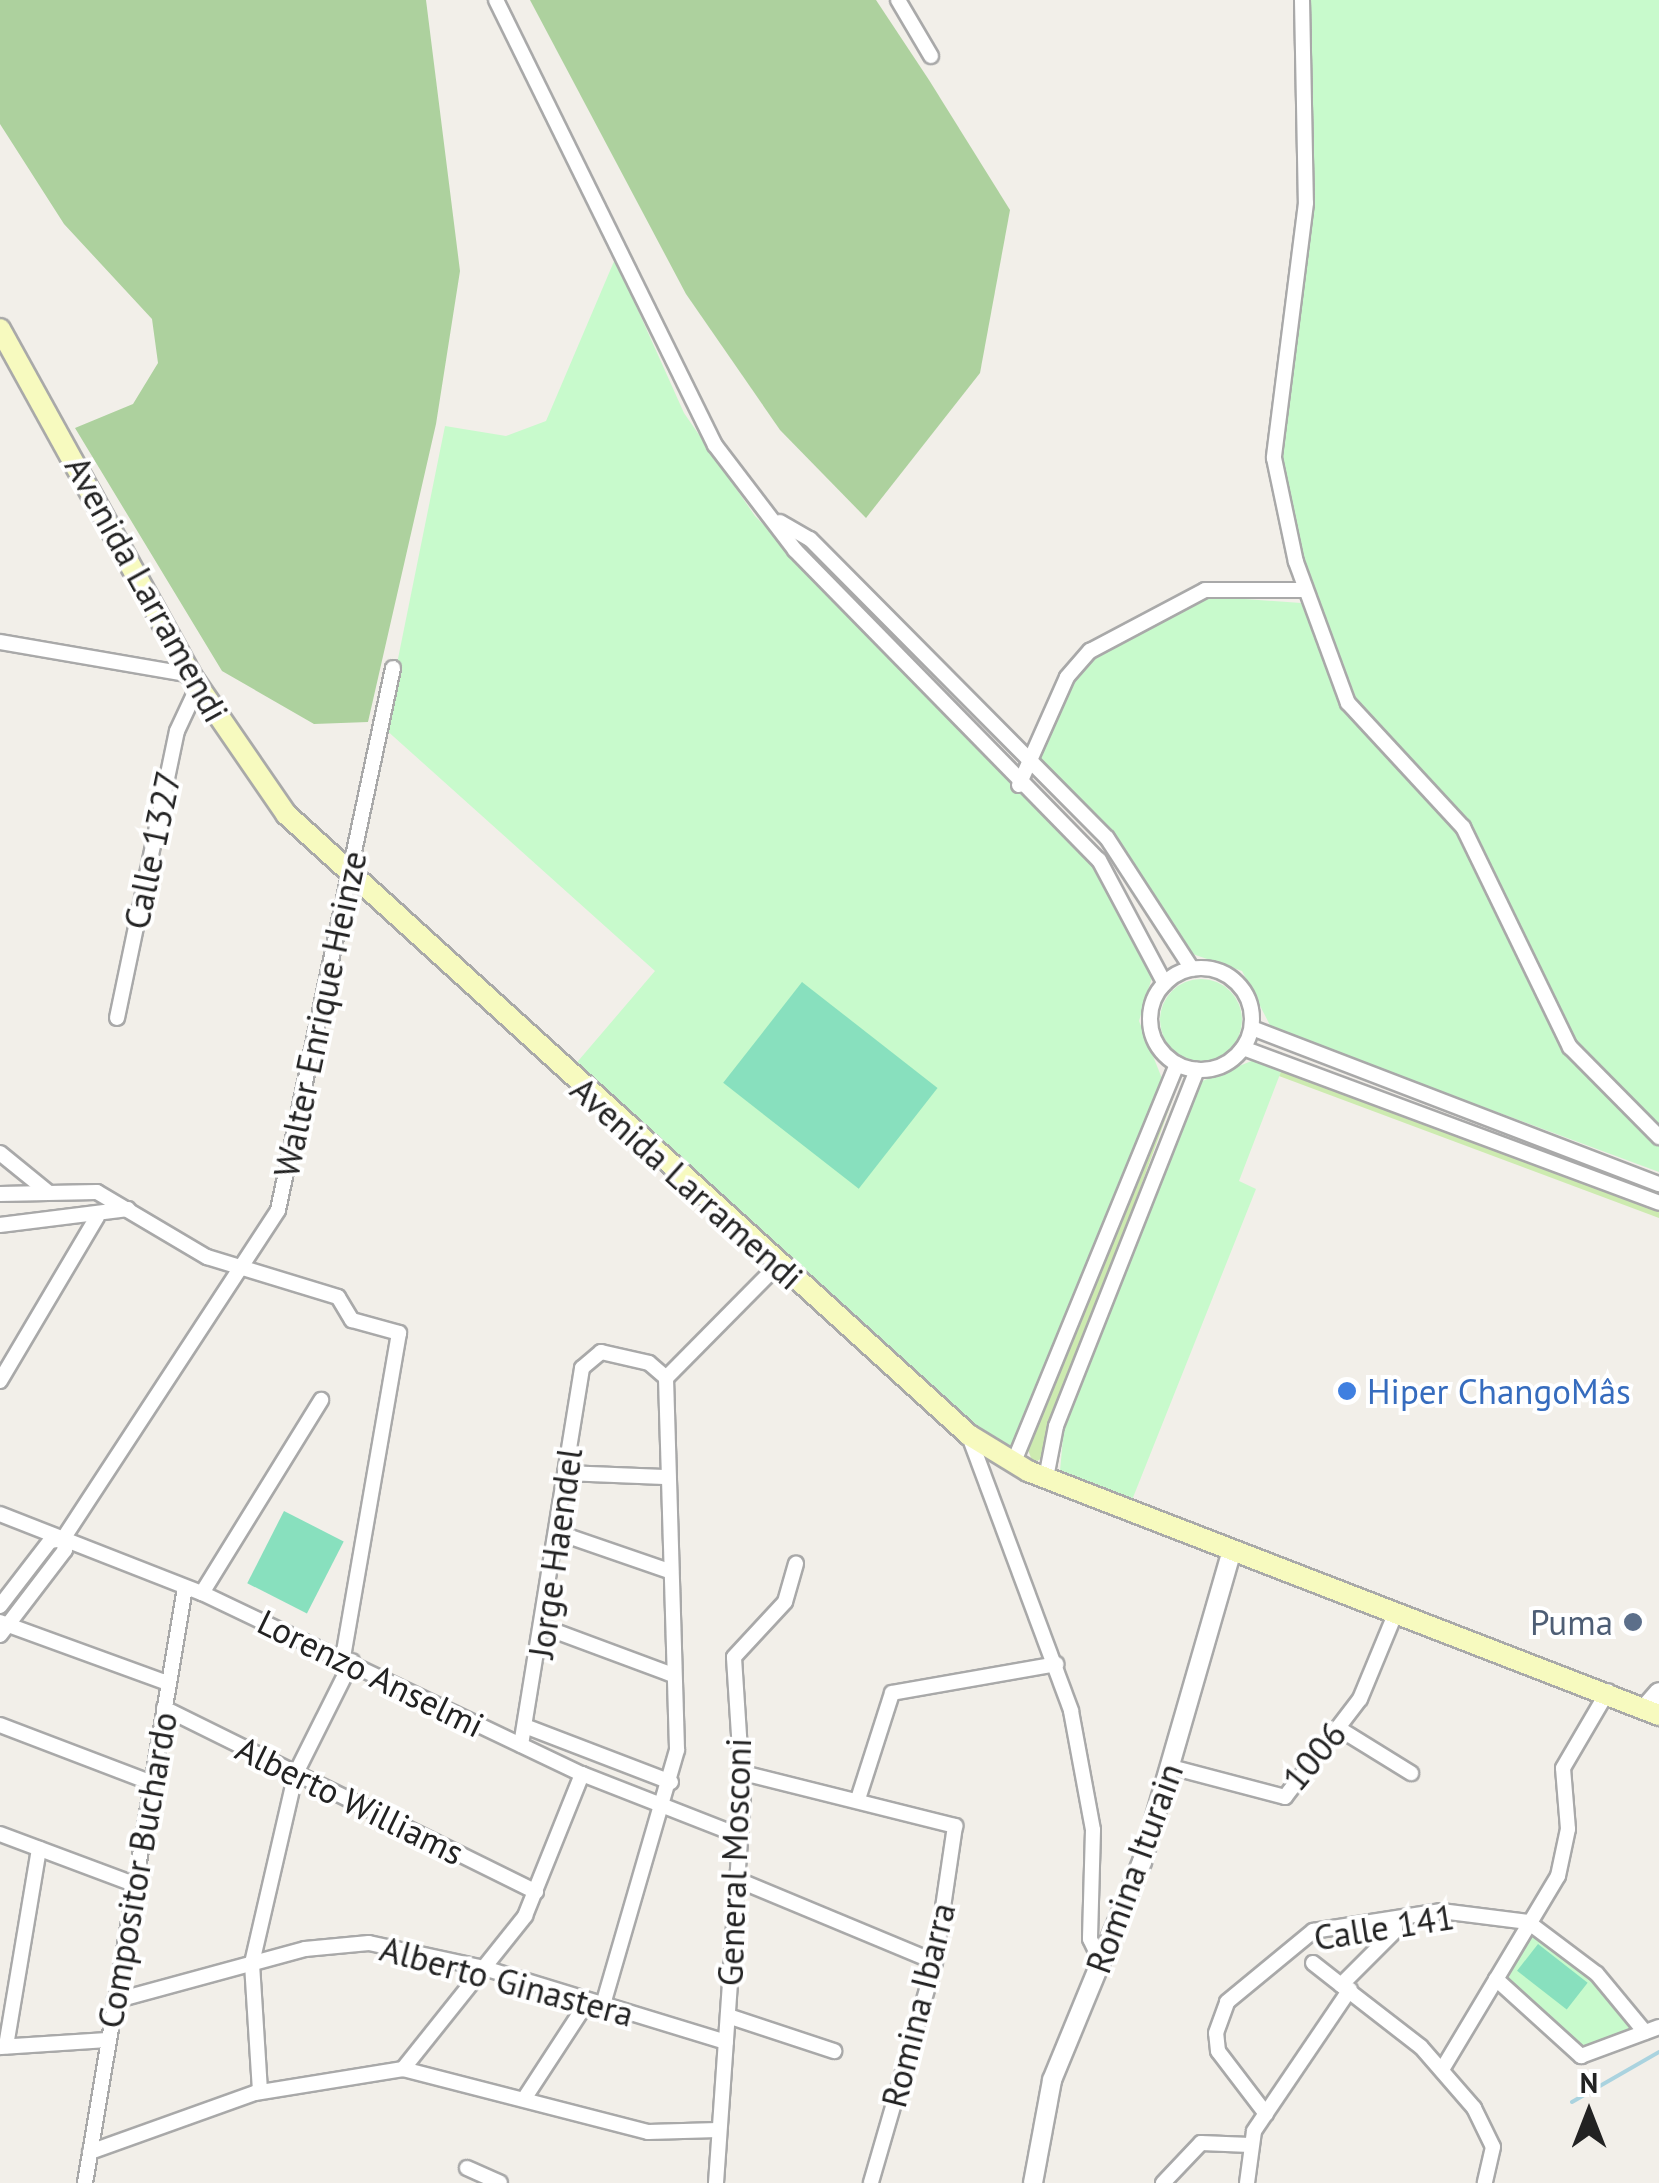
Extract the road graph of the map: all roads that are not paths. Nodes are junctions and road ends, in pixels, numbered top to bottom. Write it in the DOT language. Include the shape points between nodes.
graph roads {
  1 [pos="496,0"];
  2 [pos="898,0"];
  3 [pos="1302,0"];
  4 [pos="930,56"];
  5 [pos="0,328"];
  6 [pos="775,519"];
  7 [pos="1305,590"];
  8 [pos="0,642"];
  9 [pos="392,668"];
  10 [pos="194,681"];
  11 [pos="1032,768"];
  12 [pos="1019,785"];
  13 [pos="348,877"];
  14 [pos="1192,969"];
  15 [pos="1165,984"];
  16 [pos="117,1018"];
  17 [pos="1252,1028"];
  18 [pos="1244,1048"];
  19 [pos="1178,1064"];
  20 [pos="1198,1070"];
  21 [pos="1659,1137"];
  22 [pos="0,1153"];
  23 [pos="1659,1184"];
  24 [pos="48,1192"];
  25 [pos="0,1194"];
  26 [pos="1659,1203"];
  27 [pos="128,1209"];
  28 [pos="97,1217"];
  29 [pos="0,1225"];
  30 [pos="778,1265"];
  31 [pos="240,1269"];
  32 [pos="666,1378"];
  33 [pos="0,1381"];
  34 [pos="321,1400"];
  35 [pos="969,1435"];
  36 [pos="1013,1464"];
  37 [pos="565,1472"];
  38 [pos="664,1477"];
  39 [pos="1046,1478"];
  40 [pos="0,1514"];
  41 [pos="556,1532"];
  42 [pos="63,1539"];
  43 [pos="1232,1550"];
  44 [pos="796,1564"];
  45 [pos="669,1570"];
  46 [pos="186,1588"];
  47 [pos="202,1593"];
  48 [pos="0,1606"];
  49 [pos="1396,1612"];
  50 [pos="3,1627"];
  51 [pos="544,1628"];
  52 [pos="347,1658"];
  53 [pos="1056,1664"];
  54 [pos="672,1675"];
  55 [pos="168,1682"];
  56 [pos="1608,1691"];
  57 [pos="1654,1705"];
  58 [pos="164,1708"];
  59 [pos="0,1725"];
  60 [pos="530,1728"];
  61 [pos="1338,1728"];
  62 [pos="521,1745"];
  63 [pos="1171,1767"];
  64 [pos="296,1773"];
  65 [pos="1411,1773"];
  66 [pos="582,1774"];
  67 [pos="744,1774"];
  68 [pos="671,1782"];
  69 [pos="152,1783"];
  70 [pos="859,1796"];
  71 [pos="661,1809"];
  72 [pos="0,1834"];
  73 [pos="740,1836"];
  74 [pos="39,1849"];
  75 [pos="738,1880"];
  76 [pos="134,1884"];
  77 [pos="536,1892"];
  78 [pos="1395,1920"];
  79 [pos="1528,1922"];
  80 [pos="935,1962"];
  81 [pos="1313,1962"];
  82 [pos="252,1963"];
  83 [pos="1102,1964"];
  84 [pos="484,1968"];
  85 [pos="1496,1979"];
  86 [pos="1345,1987"];
  87 [pos="114,2001"];
  88 [pos="596,2003"];
  89 [pos="728,2016"];
  90 [pos="1652,2030"];
  91 [pos="108,2040"];
  92 [pos="726,2042"];
  93 [pos="3,2047"];
  94 [pos="834,2051"];
  95 [pos="1443,2068"];
  96 [pos="403,2069"];
  97 [pos="260,2092"];
  98 [pos="526,2096"];
  99 [pos="1266,2114"];
  100 [pos="718,2130"];
  101 [pos="1250,2145"];
  102 [pos="90,2152"];
  103 [pos="466,2168"];
  104 [pos="85,2183"];
  105 [pos="500,2183"];
  106 [pos="716,2183"];
  107 [pos="871,2183"];
  108 [pos="1032,2183"];
  109 [pos="1163,2183"];
  110 [pos="1247,2183"];
  111 [pos="1485,2183"];
  1 -- 6 [label="street" via="684,394"];
  2 -- 4 [label="street"];
  3 -- 7 [label="street" via="1307,188 1274,458"];
  5 -- 10 [label="main road, Avenida Larramendi"];
  6 -- 11 [label="street" via="810,539"];
  6 -- 12 [label="street"];
  7 -- 11 [label="street" via="1205,590 1090,651 1067,677"];
  7 -- 21 [label="street" via="1348,703 1473,842 1570,1048"];
  8 -- 10 [label="street"];
  9 -- 13 [label="street, Walter Enrique Heinze"];
  10 -- 13 [label="main road, Avenida Larramendi" via="286,814"];
  10 -- 16 [label="street, Calle 1327" via="177,731"];
  11 -- 12 [label="street"];
  11 -- 14 [label="street" via="1118,851"];
  12 -- 15 [label="street" via="1109,873"];
  13 -- 30 [label="main road, Avenida Larramendi"];
  13 -- 31 [label="street, Walter Enrique Heinze" via="286,1186"];
  14 -- 15 [label="street"];
  14 -- 17 [label="street" via="1237,983"];
  15 -- 19 [label="street" via="1152,1031"];
  17 -- 18 [label="street"];
  17 -- 23 [label="street"];
  18 -- 20 [label="street"];
  18 -- 26 [label="street"];
  19 -- 20 [label="street"];
  19 -- 36 [label="street"];
  20 -- 39 [label="street" via="1056,1426"];
  22 -- 24 [label="street"];
  24 -- 25 [label="street"];
  24 -- 27 [label="street" via="105,1195"];
  27 -- 28 [label="street"];
  27 -- 31 [label="street"];
  28 -- 29 [label="street"];
  28 -- 33 [label="street"];
  30 -- 32 [label="street"];
  30 -- 35 [label="main road, Avenida Larramendi"];
  31 -- 42 [label="street, Walter Enrique Heinze"];
  31 -- 52 [label="street" via="338,1297 352,1320 399,1333"];
  32 -- 37 [label="street, Jorge Haendel" via="649,1363 601,1352 586,1360"];
  32 -- 38 [label="street"];
  34 -- 47 [label="street"];
  35 -- 36 [label="main road, Avenida Larramendi"];
  35 -- 53 [label="street"];
  36 -- 39 [label="main road, Avenida Larramendi"];
  37 -- 38 [label="street"];
  37 -- 41 [label="street, Jorge Haendel"];
  38 -- 45 [label="street"];
  39 -- 43 [label="main road, Avenida Larramendi"];
  40 -- 42 [label="street, Lorenzo Anselmi"];
  41 -- 45 [label="street"];
  41 -- 51 [label="street, Jorge Haendel"];
  42 -- 46 [label="street, Lorenzo Anselmi"];
  42 -- 48 [label="street" via="50,1542"];
  42 -- 50 [label="street" via="65,1550"];
  43 -- 49 [label="main road, Avenida Larramendi"];
  43 -- 63 [label="street, Romina Iturain"];
  44 -- 67 [label="street, General Mosconi" via="785,1602 734,1657"];
  45 -- 54 [label="street"];
  46 -- 47 [label="street, Lorenzo Anselmi"];
  46 -- 55 [label="street, Compositor Buchardo"];
  47 -- 52 [label="street, Lorenzo Anselmi"];
  49 -- 56 [label="main road, Avenida Larramendi"];
  49 -- 61 [label="street, 1006"];
  50 -- 55 [label="street"];
  51 -- 54 [label="street"];
  51 -- 60 [label="street, Jorge Haendel"];
  52 -- 62 [label="street, Lorenzo Anselmi"];
  52 -- 64 [label="street"];
  53 -- 70 [label="street" via="892,1693"];
  53 -- 83 [label="street" via="1091,1807 1090,1939"];
  54 -- 68 [label="street"];
  55 -- 58 [label="street, Compositor Buchardo"];
  56 -- 57 [label="main road, Avenida Larramendi"];
  56 -- 79 [label="street" via="1565,1761 1565,1855"];
  58 -- 64 [label="street, Alberto Williams"];
  58 -- 69 [label="street, Compositor Buchardo"];
  59 -- 69 [label="street"];
  60 -- 62 [label="street, Jorge Haendel"];
  60 -- 68 [label="street"];
  61 -- 63 [label="street, 1006" via="1280,1799"];
  61 -- 65 [label="street"];
  62 -- 66 [label="street, Lorenzo Anselmi"];
  63 -- 83 [label="street, Romina Iturain"];
  64 -- 77 [label="street, Alberto Williams"];
  64 -- 82 [label="street"];
  66 -- 71 [label="street, Lorenzo Anselmi"];
  66 -- 77 [label="street"];
  67 -- 70 [label="street"];
  67 -- 73 [label="street, General Mosconi"];
  68 -- 71 [label="street"];
  69 -- 76 [label="street, Compositor Buchardo"];
  70 -- 80 [label="street, Romina Ibarra" via="955,1826"];
  71 -- 73 [label="street, Lorenzo Anselmi"];
  71 -- 88 [label="street"];
  72 -- 74 [label="street"];
  73 -- 75 [label="street, General Mosconi"];
  74 -- 76 [label="street"];
  74 -- 93 [label="street"];
  75 -- 80 [label="street"];
  75 -- 89 [label="street, General Mosconi"];
  76 -- 87 [label="street, Compositor Buchardo"];
  77 -- 84 [label="street"];
  78 -- 79 [label="street, Calle 141" via="1451,1912"];
  78 -- 86 [label="street" via="1395,1932"];
  78 -- 99 [label="street, Calle 141" via="1306,1934 1227,2002 1216,2046"];
  79 -- 85 [label="street"];
  79 -- 90 [label="street" via="1597,1974"];
  80 -- 107 [label="street, Romina Ibarra"];
  81 -- 86 [label="street"];
  82 -- 84 [label="street, Alberto Ginastera" via="368,1943"];
  82 -- 87 [label="street, Alberto Ginastera"];
  82 -- 97 [label="street"];
  83 -- 108 [label="street, Romina Iturain" via="1049,2090"];
  84 -- 88 [label="street, Alberto Ginastera"];
  84 -- 96 [label="street"];
  85 -- 90 [label="street" via="1581,2056"];
  85 -- 95 [label="street"];
  86 -- 95 [label="street"];
  86 -- 99 [label="street"];
  87 -- 91 [label="street, Compositor Buchardo"];
  88 -- 92 [label="street, Alberto Ginastera"];
  88 -- 98 [label="street"];
  89 -- 92 [label="street, General Mosconi"];
  89 -- 94 [label="street"];
  91 -- 93 [label="street"];
  91 -- 102 [label="street, Compositor Buchardo"];
  92 -- 100 [label="street, General Mosconi"];
  95 -- 111 [label="street" via="1490,2132"];
  96 -- 97 [label="street"];
  96 -- 98 [label="street"];
  97 -- 102 [label="street"];
  98 -- 100 [label="street" via="648,2132"];
  99 -- 101 [label="street"];
  100 -- 106 [label="street, General Mosconi"];
  101 -- 109 [label="street" via="1200,2143"];
  101 -- 110 [label="street"];
  102 -- 104 [label="street, Compositor Buchardo"];
  103 -- 105 [label="street"];
}
